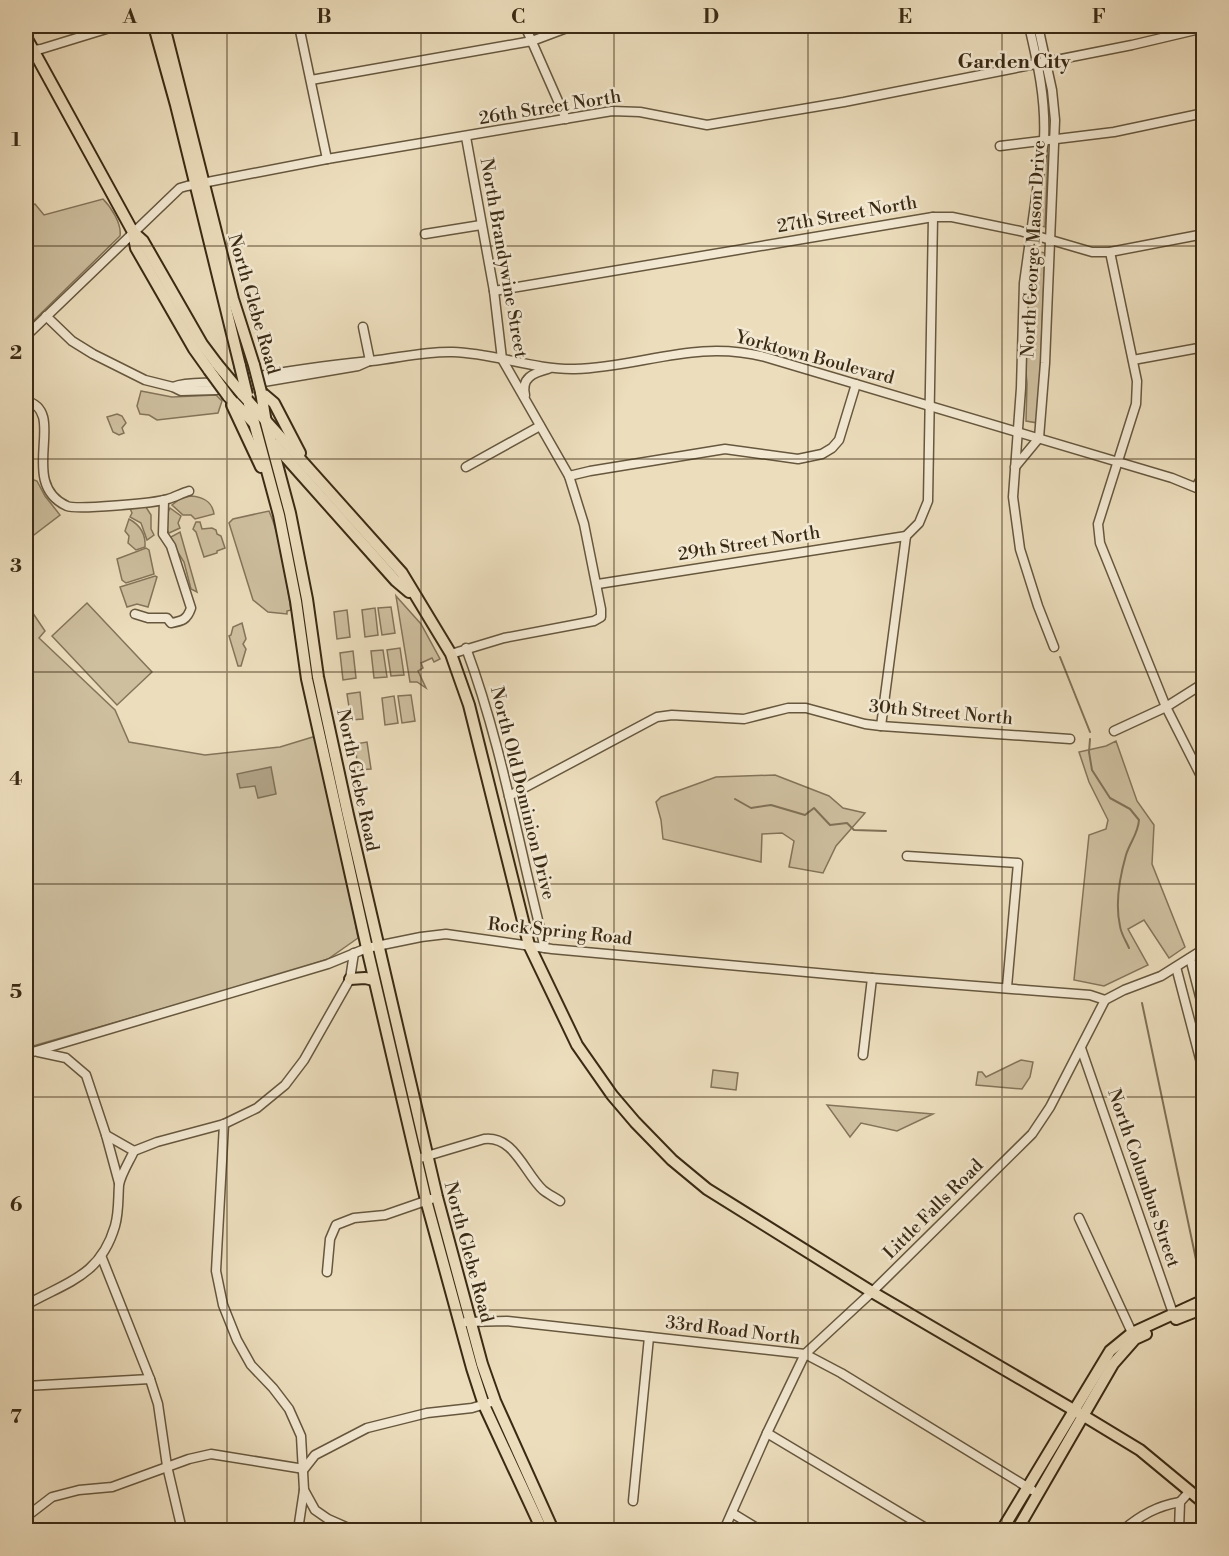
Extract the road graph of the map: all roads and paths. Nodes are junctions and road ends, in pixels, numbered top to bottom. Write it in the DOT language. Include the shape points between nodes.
graph roads {
  1 [pos="116,26"];
  2 [pos="154,26"];
  3 [pos="164,26"];
  4 [pos="298,26"];
  5 [pos="525,26"];
  6 [pos="572,26"];
  7 [pos="779,26"];
  8 [pos="1029,26"];
  9 [pos="1038,26"];
  10 [pos="756,27"];
  11 [pos="1203,28"];
  12 [pos="26,37"];
  13 [pos="532,41"];
  14 [pos="29,51"];
  15 [pos="1042,62"];
  16 [pos="311,80"];
  17 [pos="1203,113"];
  18 [pos="566,119"];
  19 [pos="465,137"];
  20 [pos="1055,138"];
  21 [pos="1044,140"];
  22 [pos="1000,146"];
  23 [pos="327,159"];
  24 [pos="200,185"];
  25 [pos="933,217"];
  26 [pos="481,225"];
  27 [pos="134,232"];
  28 [pos="425,234"];
  29 [pos="1031,234"];
  30 [pos="1203,234"];
  31 [pos="1050,240"];
  32 [pos="1110,252"];
  33 [pos="494,291"];
  34 [pos="46,316"];
  35 [pos="363,327"];
  36 [pos="26,336"];
  37 [pos="1203,347"];
  38 [pos="502,359"];
  39 [pos="1133,360"];
  40 [pos="370,361"];
  41 [pos="213,367"];
  42 [pos="551,368"];
  43 [pos="856,384"];
  44 [pos="261,392"];
  45 [pos="228,396"];
  46 [pos="246,397"];
  47 [pos="526,400"];
  48 [pos="26,401"];
  49 [pos="930,406"];
  50 [pos="253,421"];
  51 [pos="266,423"];
  52 [pos="540,426"];
  53 [pos="1018,432"];
  54 [pos="1039,438"];
  55 [pos="272,442"];
  56 [pos="302,462"];
  57 [pos="1117,462"];
  58 [pos="466,467"];
  59 [pos="1015,467"];
  60 [pos="1203,474"];
  61 [pos="569,476"];
  62 [pos="271,482"];
  63 [pos="1200,489"];
  64 [pos="189,491"];
  65 [pos="164,500"];
  66 [pos="906,536"];
  67 [pos="598,584"];
  68 [pos="415,597"];
  69 [pos="135,614"];
  70 [pos="1054,647"];
  71 [pos="466,648"];
  72 [pos="450,654"];
  73 [pos="1203,683"];
  74 [pos="1166,707"];
  75 [pos="881,726"];
  76 [pos="1114,731"];
  77 [pos="1070,739"];
  78 [pos="1203,782"];
  79 [pos="509,796"];
  80 [pos="908,856"];
  81 [pos="529,945"];
  82 [pos="372,947"];
  83 [pos="545,948"];
  84 [pos="1203,949"];
  85 [pos="354,953"];
  86 [pos="1190,958"];
  87 [pos="1176,967"];
  88 [pos="872,978"];
  89 [pos="350,979"];
  90 [pos="374,980"];
  91 [pos="1007,987"];
  92 [pos="1105,1000"];
  93 [pos="1203,1012"];
  94 [pos="62,1044"];
  95 [pos="1081,1048"];
  96 [pos="36,1051"];
  97 [pos="26,1054"];
  98 [pos="863,1055"];
  99 [pos="66,1058"];
  100 [pos="1203,1074"];
  101 [pos="224,1124"];
  102 [pos="106,1135"];
  103 [pos="134,1151"];
  104 [pos="422,1158"];
  105 [pos="119,1183"];
  106 [pos="432,1199"];
  107 [pos="560,1201"];
  108 [pos="1079,1218"];
  109 [pos="102,1258"];
  110 [pos="327,1272"];
  111 [pos="872,1292"];
  112 [pos="1203,1300"];
  113 [pos="26,1305"];
  114 [pos="1203,1308"];
  115 [pos="1174,1316"];
  116 [pos="465,1322"];
  117 [pos="1134,1336"];
  118 [pos="650,1337"];
  119 [pos="805,1354"];
  120 [pos="150,1379"];
  121 [pos="26,1386"];
  122 [pos="490,1403"];
  123 [pos="1074,1410"];
  124 [pos="1084,1416"];
  125 [pos="766,1433"];
  126 [pos="168,1467"];
  127 [pos="304,1469"];
  128 [pos="1028,1488"];
  129 [pos="304,1490"];
  130 [pos="1190,1491"];
  131 [pos="1038,1494"];
  132 [pos="633,1501"];
  133 [pos="1180,1502"];
  134 [pos="1203,1503"];
  135 [pos="732,1513"];
  136 [pos="26,1517"];
  137 [pos="182,1530"];
  138 [pos="298,1530"];
  139 [pos="353,1530"];
  140 [pos="542,1530"];
  141 [pos="553,1530"];
  142 [pos="724,1530"];
  143 [pos="760,1530"];
  144 [pos="929,1530"];
  145 [pos="1002,1530"];
  146 [pos="1017,1530"];
  147 [pos="1123,1530"];
  148 [pos="1179,1530"];
  1 -- 14 [label="street"];
  2 -- 24 [label="main road, North Glebe Road"];
  3 -- 24 [label="main road, North Glebe Road"];
  4 -- 16 [label="street"];
  5 -- 13 [label="street"];
  6 -- 13 [label="street"];
  7 -- 10 [label="street"];
  8 -- 15 [label="street, North George Mason Drive"];
  9 -- 15 [label="street, North George Mason Drive"];
  11 -- 15 [label="street, 26th Street North"];
  12 -- 14 [label="main road"];
  13 -- 16 [label="street"];
  13 -- 18 [label="street"];
  14 -- 27 [label="main road"];
  15 -- 18 [label="street, 26th Street North" via="706,125 640,112 612,111"];
  15 -- 20 [label="street, North George Mason Drive" via="1052,90"];
  15 -- 21 [label="street, North George Mason Drive"];
  16 -- 23 [label="street"];
  17 -- 20 [label="street" via="1114,132"];
  18 -- 19 [label="street, 26th Street North"];
  19 -- 23 [label="street, 26th Street North"];
  19 -- 26 [label="street, North Brandywine Street"];
  20 -- 21 [label="street"];
  20 -- 31 [label="street, North George Mason Drive"];
  21 -- 22 [label="street"];
  21 -- 29 [label="street, North George Mason Drive"];
  23 -- 24 [label="street, 26th Street North"];
  24 -- 27 [label="street, 26th Street North" via="180,188"];
  24 -- 44 [label="main road, North Glebe Road, bridge"];
  24 -- 46 [label="main road, North Glebe Road, bridge"];
  25 -- 29 [label="street, 27th Street North" via="952,217"];
  25 -- 33 [label="street, 27th Street North"];
  25 -- 49 [label="street"];
  26 -- 28 [label="street"];
  26 -- 33 [label="street, North Brandywine Street"];
  27 -- 34 [label="street, 26th Street North"];
  27 -- 41 [label="main road" via="136,248 194,349"];
  29 -- 31 [label="street, 27th Street North"];
  29 -- 53 [label="street, North George Mason Drive" via="1024,283"];
  30 -- 32 [label="street, 27th Street North"];
  31 -- 32 [label="street, 27th Street North" via="1092,252"];
  31 -- 54 [label="street, North George Mason Drive"];
  32 -- 39 [label="street"];
  33 -- 38 [label="street, North Brandywine Street"];
  34 -- 36 [label="street, 26th Street North"];
  34 -- 40 [label="street, Yorktown Boulevard" via="72,341 93,354 145,380 173,387"];
  35 -- 40 [label="street"];
  37 -- 39 [label="street"];
  38 -- 40 [label="street, Yorktown Boulevard" via="446,352"];
  38 -- 42 [label="street, Yorktown Boulevard"];
  38 -- 47 [label="street, North Brandywine Street"];
  39 -- 57 [label="street" via="1136,404"];
  41 -- 45 [label="main road, bridge"];
  41 -- 46 [label="main road, bridge"];
  42 -- 43 [label="street, Yorktown Boulevard" via="587,368 691,351 722,350 751,353"];
  42 -- 47 [label="street" via="528,377 523,390"];
  43 -- 49 [label="street, Yorktown Boulevard"];
  43 -- 61 [label="street" via="839,440 832,448 810,458 725,449"];
  44 -- 51 [label="main road, North Glebe Road"];
  44 -- 56 [label="main road" via="274,403"];
  45 -- 50 [label="main road"];
  45 -- 62 [label="main road"];
  46 -- 50 [label="main road, North Glebe Road"];
  46 -- 51 [label="main road"];
  47 -- 52 [label="street, North Brandywine Street"];
  48 -- 65 [label="street" via="41,411 42,475 53,495 63,503 76,508"];
  49 -- 53 [label="street, Yorktown Boulevard"];
  49 -- 66 [label="street" via="928,501 919,523"];
  50 -- 55 [label="main road"];
  50 -- 62 [label="main road, North Glebe Road"];
  51 -- 55 [label="main road, North Glebe Road"];
  51 -- 56 [label="main road"];
  52 -- 58 [label="street"];
  52 -- 61 [label="street, North Brandywine Street"];
  53 -- 54 [label="street, Yorktown Boulevard"];
  53 -- 59 [label="street, North George Mason Drive"];
  54 -- 57 [label="street, Yorktown Boulevard"];
  54 -- 59 [label="street"];
  55 -- 68 [label="main road" via="396,581"];
  55 -- 82 [label="main road, North Glebe Road" via="308,599 318,677"];
  56 -- 68 [label="main road" via="402,573"];
  57 -- 63 [label="street, Yorktown Boulevard"];
  57 -- 74 [label="street" via="1098,524 1100,543"];
  59 -- 70 [label="street, North George Mason Drive" via="1013,497 1020,549"];
  60 -- 63 [label="street"];
  61 -- 67 [label="street, North Brandywine Street"];
  62 -- 82 [label="main road, North Glebe Road" via="296,601 307,680"];
  64 -- 65 [label="street"];
  65 -- 69 [label="street" via="163,534 171,546 191,608 183,621 171,623 167,618"];
  66 -- 67 [label="street, 29th Street North"];
  66 -- 75 [label="street"];
  67 -- 71 [label="street, North Brandywine Street" via="601,617 594,621"];
  68 -- 72 [label="main road"];
  71 -- 72 [label="street"];
  71 -- 79 [label="street, North Old Dominion Drive" via="495,736"];
  72 -- 81 [label="main road" via="469,705"];
  73 -- 74 [label="street"];
  74 -- 76 [label="street"];
  74 -- 78 [label="street"];
  75 -- 77 [label="street, 30th Street North"];
  75 -- 79 [label="street, 30th Street North" via="806,708 788,708 744,719 657,717"];
  79 -- 83 [label="street, North Old Dominion Drive"];
  80 -- 91 [label="street" via="1018,864"];
  81 -- 82 [label="street, Rock Spring Road" via="446,934"];
  81 -- 83 [label="street, Rock Spring Road"];
  81 -- 111 [label="main road" via="578,1045 612,1095 652,1141 706,1189"];
  82 -- 85 [label="street, Rock Spring Road"];
  82 -- 90 [label="main road, North Glebe Road"];
  82 -- 104 [label="main road, North Glebe Road"];
  83 -- 88 [label="street, Rock Spring Road"];
  84 -- 86 [label="street"];
  85 -- 89 [label="street"];
  85 -- 94 [label="street, Rock Spring Road"];
  86 -- 87 [label="street"];
  86 -- 93 [label="street"];
  87 -- 92 [label="street"];
  87 -- 100 [label="street"];
  88 -- 91 [label="street, Rock Spring Road"];
  88 -- 98 [label="street"];
  89 -- 90 [label="main road"];
  89 -- 101 [label="street" via="304,1060 285,1085 257,1108"];
  90 -- 104 [label="main road, North Glebe Road"];
  91 -- 92 [label="street, Rock Spring Road" via="1090,994"];
  92 -- 95 [label="street, Little Falls Road"];
  94 -- 96 [label="street, Rock Spring Road"];
  94 -- 99 [label="street"];
  95 -- 111 [label="street, Little Falls Road" via="1032,1134"];
  95 -- 115 [label="street, North Columbus Street"];
  96 -- 97 [label="street, Rock Spring Road"];
  96 -- 99 [label="street"];
  99 -- 102 [label="street" via="86,1075"];
  101 -- 103 [label="street"];
  101 -- 127 [label="street" via="216,1271 223,1305 251,1365 289,1410 301,1436"];
  102 -- 103 [label="street"];
  102 -- 105 [label="street"];
  103 -- 105 [label="street"];
  104 -- 106 [label="main road, North Glebe Road"];
  104 -- 107 [label="street" via="484,1139 501,1141 543,1190"];
  105 -- 109 [label="street" via="115,1226"];
  106 -- 110 [label="street" via="385,1215 354,1218 336,1225 330,1239"];
  106 -- 116 [label="main road, North Glebe Road"];
  108 -- 117 [label="street"];
  109 -- 113 [label="street" via="72,1281"];
  109 -- 120 [label="street"];
  111 -- 119 [label="street, Little Falls Road"];
  111 -- 123 [label="main road"];
  112 -- 115 [label="main road"];
  114 -- 115 [label="main road"];
  115 -- 117 [label="main road"];
  116 -- 118 [label="street, 33rd Road North" via="507,1321"];
  116 -- 122 [label="main road, North Glebe Road"];
  117 -- 123 [label="main road" via="1110,1351"];
  117 -- 124 [label="main road"];
  118 -- 119 [label="street, 33rd Road North"];
  118 -- 132 [label="street"];
  119 -- 125 [label="street, Little Falls Road"];
  119 -- 128 [label="street, 33rd Road North"];
  120 -- 121 [label="street"];
  120 -- 126 [label="street"];
  122 -- 127 [label="street" via="368,1428 315,1455"];
  122 -- 140 [label="main road, North Glebe Road"];
  122 -- 141 [label="main road, North Glebe Road"];
  123 -- 124 [label="main road"];
  123 -- 128 [label="main road"];
  124 -- 130 [label="main road" via="1140,1450"];
  124 -- 131 [label="main road"];
  125 -- 135 [label="street, Little Falls Road"];
  125 -- 144 [label="street"];
  126 -- 127 [label="street" via="211,1454"];
  126 -- 136 [label="street" via="112,1487 52,1497"];
  126 -- 137 [label="street"];
  127 -- 129 [label="street"];
  128 -- 131 [label="street, 33rd Road North"];
  128 -- 145 [label="main road"];
  129 -- 138 [label="street"];
  129 -- 139 [label="street" via="315,1510"];
  130 -- 133 [label="street"];
  130 -- 134 [label="main road"];
  131 -- 146 [label="main road"];
  133 -- 147 [label="street" via="1150,1511"];
  133 -- 148 [label="street"];
  135 -- 142 [label="street, Little Falls Road"];
  135 -- 143 [label="street"];
}
